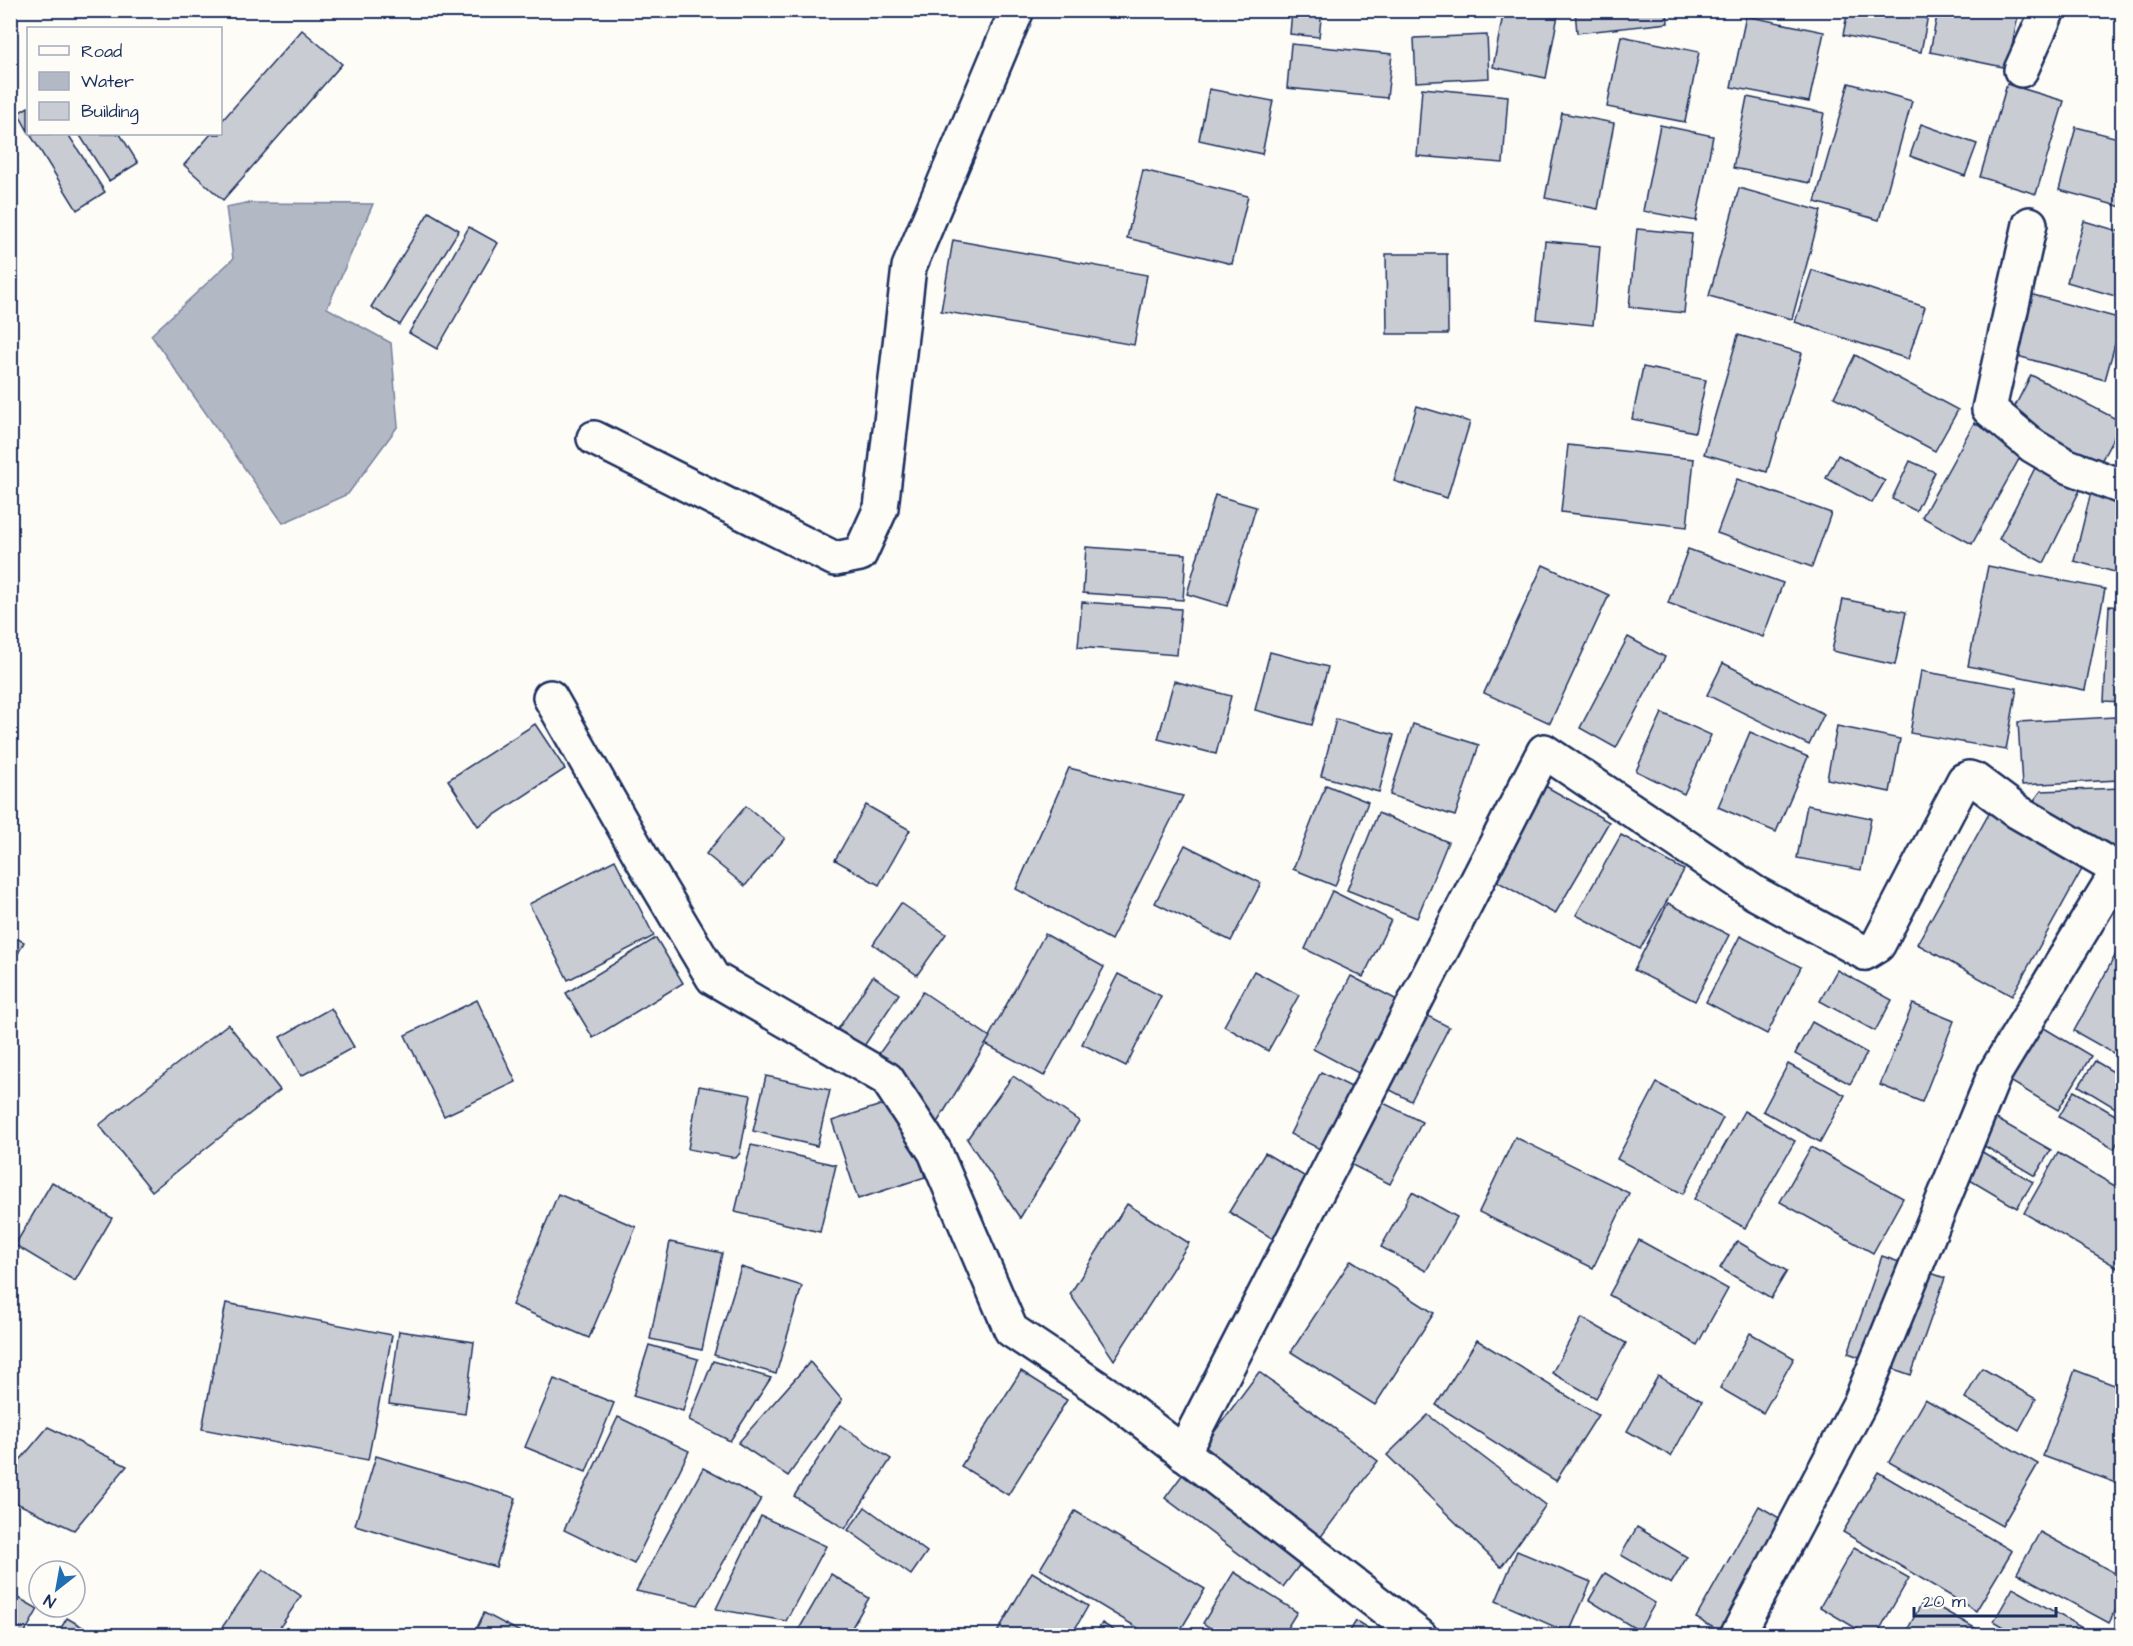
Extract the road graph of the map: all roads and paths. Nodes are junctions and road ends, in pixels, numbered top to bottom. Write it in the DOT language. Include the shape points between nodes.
graph roads {
  1 [pos="1017,10"];
  2 [pos="2048,10"];
  3 [pos="2021,69"];
  4 [pos="2030,224"];
  5 [pos="594,438"];
  6 [pos="2122,487"];
  7 [pos="549,697"];
  8 [pos="2121,870"];
  9 [pos="1184,1453"];
  10 [pos="1420,1635"];
  11 [pos="1737,1635"];
  1 -- 5 [label="street" via="909,267 881,508 860,554 835,559"];
  2 -- 3 [label="street"];
  4 -- 6 [label="street" via="1989,409 2033,446 2064,465"];
  7 -- 9 [label="street" via="714,978 887,1079 935,1152 1011,1330 1114,1399"];
  8 -- 9 [label="street" via="2018,812 1969,778 1964,780 1878,945 1865,953 1755,893 1545,751"];
  8 -- 11 [label="street" via="1995,1073 1860,1403"];
  9 -- 10 [label="street"];
}
